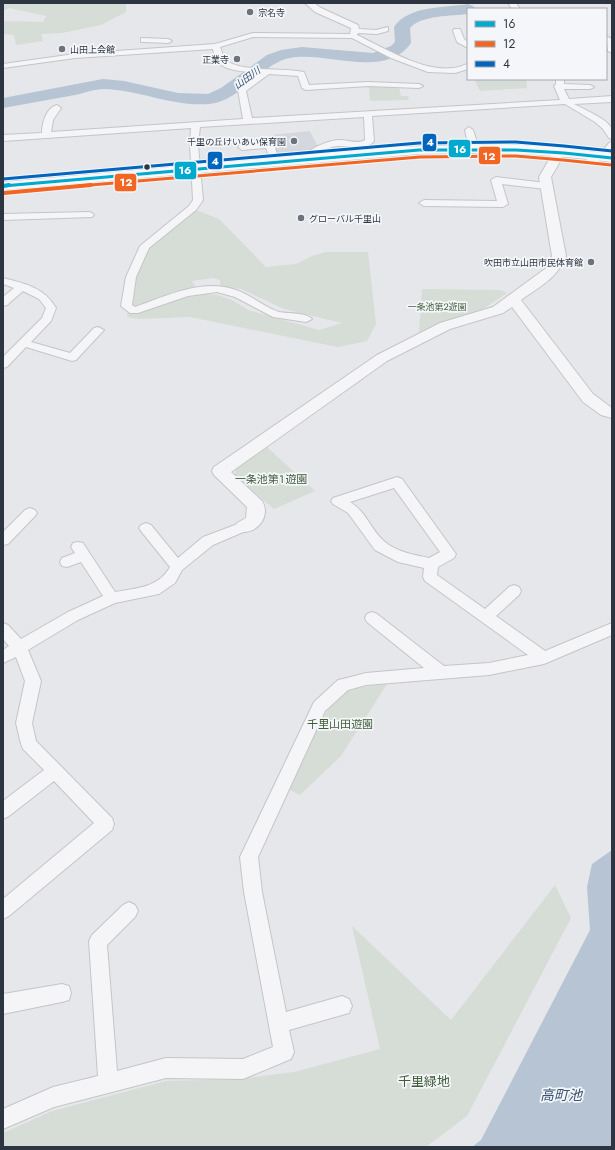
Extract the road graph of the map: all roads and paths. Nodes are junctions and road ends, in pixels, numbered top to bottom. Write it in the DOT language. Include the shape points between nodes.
graph roads {
  1 [pos="309,3"];
  2 [pos="385,29"];
  3 [pos="456,31"];
  4 [pos="354,34"];
  5 [pos="607,39"];
  6 [pos="144,40"];
  7 [pos="168,41"];
  8 [pos="467,45"];
  9 [pos="216,46"];
  10 [pos="612,51"];
  11 [pos="3,66"];
  12 [pos="467,66"];
  13 [pos="432,70"];
  14 [pos="266,72"];
  15 [pos="559,82"];
  16 [pos="419,86"];
  17 [pos="590,87"];
  18 [pos="612,99"];
  19 [pos="567,101"];
  20 [pos="424,103"];
  21 [pos="57,108"];
  22 [pos="368,113"];
  23 [pos="612,120"];
  24 [pos="248,121"];
  25 [pos="601,121"];
  26 [pos="196,125"];
  27 [pos="468,130"];
  28 [pos="46,135"];
  29 [pos="612,136"];
  30 [pos="3,138"];
  31 [pos="612,145"];
  32 [pos="242,147"];
  33 [pos="474,148"];
  34 [pos="556,152"];
  35 [pos="600,158"];
  36 [pos="303,159"];
  37 [pos="275,162"];
  38 [pos="196,169"];
  39 [pos="3,186"];
  40 [pos="546,186"];
  41 [pos="424,203"];
  42 [pos="89,215"];
  43 [pos="3,217"];
  44 [pos="3,281"];
  45 [pos="21,287"];
  46 [pos="513,299"];
  47 [pos="3,304"];
  48 [pos="306,320"];
  49 [pos="90,333"];
  50 [pos="23,344"];
  51 [pos="3,364"];
  52 [pos="612,413"];
  53 [pos="30,513"];
  54 [pos="243,527"];
  55 [pos="146,528"];
  56 [pos="3,540"];
  57 [pos="67,562"];
  58 [pos="431,564"];
  59 [pos="177,566"];
  60 [pos="514,591"];
  61 [pos="112,598"];
  62 [pos="486,617"];
  63 [pos="372,618"];
  64 [pos="3,629"];
  65 [pos="612,629"];
  66 [pos="19,647"];
  67 [pos="3,657"];
  68 [pos="544,658"];
  69 [pos="440,673"];
  70 [pos="55,771"];
  71 [pos="3,811"];
  72 [pos="3,910"];
  73 [pos="130,911"];
  74 [pos="62,993"];
  75 [pos="3,1004"];
  76 [pos="342,1006"];
  77 [pos="279,1023"];
  78 [pos="108,1083"];
  79 [pos="3,1119"];
  1 -- 4 [label="street" via="354,27"];
  2 -- 4 [label="street"];
  3 -- 8 [label="street" via="460,40"];
  4 -- 9 [label="street" via="258,35 237,38"];
  4 -- 13 [label="street" via="394,56"];
  5 -- 10 [label="street"];
  6 -- 7 [label="street"];
  9 -- 11 [label="street" via="75,56"];
  9 -- 14 [label="street" via="222,62 228,66"];
  12 -- 13 [label="street" via="455,71"];
  13 -- 16 [label="street"];
  14 -- 16 [label="street" via="301,74 306,88 368,84"];
  14 -- 24 [label="street" via="242,90"];
  15 -- 17 [label="street"];
  15 -- 19 [label="street" via="561,97"];
  16 -- 20 [label="street"];
  18 -- 19 [label="street"];
  19 -- 20 [label="street"];
  19 -- 25 [label="street" via="575,109"];
  20 -- 22 [label="street"];
  21 -- 28 [label="street" via="46,122"];
  22 -- 24 [label="street"];
  22 -- 36 [label="street" via="368,144 332,144 317,149"];
  23 -- 25 [label="street"];
  24 -- 26 [label="street"];
  25 -- 29 [label="street"];
  26 -- 28 [label="street"];
  26 -- 38 [label="street"];
  27 -- 33 [label="street"];
  28 -- 30 [label="street"];
  31 -- 35 [label="street"];
  32 -- 37 [label="street" via="270,145"];
  33 -- 34 [label="main road"];
  33 -- 36 [label="main road" via="392,151"];
  34 -- 35 [label="main road"];
  34 -- 40 [label="street" via="556,158 545,177"];
  36 -- 37 [label="main road"];
  37 -- 38 [label="main road"];
  38 -- 39 [label="main road"];
  38 -- 48 [label="street" via="198,200 193,208 145,246 131,277 126,306 134,311 171,298 218,289 238,295 273,313"];
  40 -- 41 [label="street" via="496,180 503,204"];
  40 -- 46 [label="street" via="559,256 548,274"];
  42 -- 43 [label="street" via="63,213"];
  44 -- 45 [label="street"];
  45 -- 47 [label="street"];
  45 -- 50 [label="street" via="39,292 51,308 47,319"];
  46 -- 52 [label="street" via="588,398"];
  46 -- 54 [label="street" via="498,310 445,326 382,358 220,472 256,505 254,522"];
  49 -- 50 [label="street" via="72,357"];
  50 -- 51 [label="street"];
  53 -- 56 [label="street"];
  54 -- 59 [label="street" via="208,541"];
  55 -- 59 [label="street"];
  57 -- 61 [label="street" via="80,551"];
  58 -- 58 [label="street" via="403,558 380,546 352,510 338,501 397,482 449,554"];
  58 -- 62 [label="street" via="430,577"];
  59 -- 61 [label="street" via="170,579 154,590"];
  60 -- 62 [label="street"];
  61 -- 66 [label="street" via="73,616"];
  62 -- 68 [label="street"];
  63 -- 69 [label="street"];
  64 -- 66 [label="street"];
  65 -- 68 [label="street"];
  66 -- 67 [label="street"];
  66 -- 70 [label="street" via="33,681 24,723 29,744"];
  68 -- 69 [label="street" via="489,669"];
  69 -- 77 [label="street" via="366,679 343,685 319,707 249,857 253,892"];
  70 -- 71 [label="street"];
  70 -- 72 [label="street" via="106,824"];
  73 -- 78 [label="street" via="98,941"];
  74 -- 75 [label="street"];
  76 -- 77 [label="street"];
  77 -- 78 [label="street" via="284,1052 243,1069 166,1068"];
  78 -- 79 [label="street" via="53,1097"];
}
